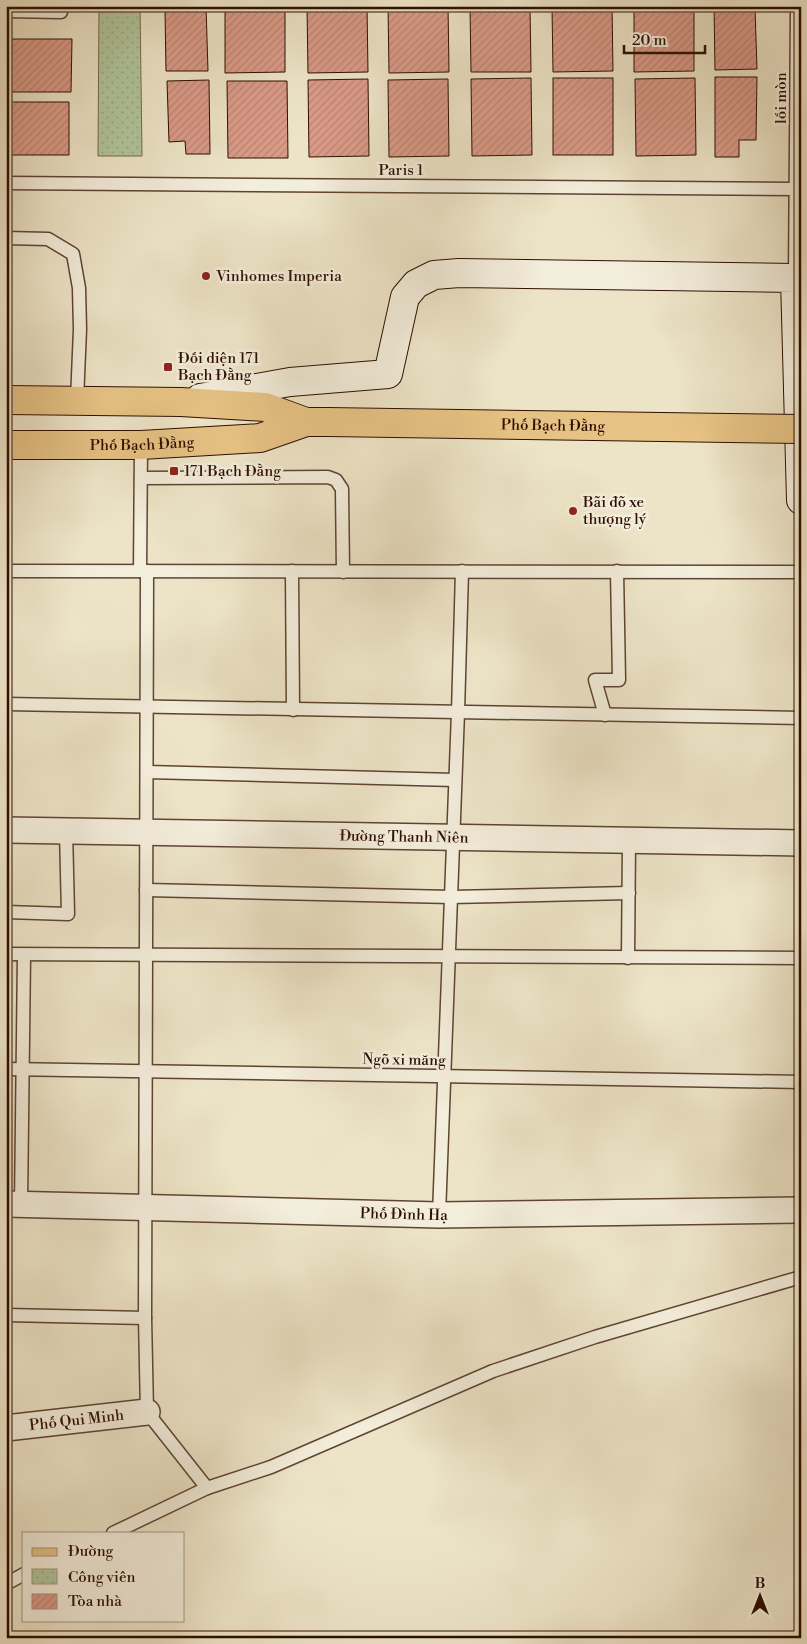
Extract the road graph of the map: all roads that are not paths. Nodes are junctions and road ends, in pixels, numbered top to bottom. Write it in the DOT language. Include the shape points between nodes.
graph roads {
  1 [pos="797,6"];
  2 [pos="6,12"];
  3 [pos="61,12"];
  4 [pos="6,183"];
  5 [pos="796,189"];
  6 [pos="6,238"];
  7 [pos="795,278"];
  8 [pos="6,400"];
  9 [pos="77,400"];
  10 [pos="181,402"];
  11 [pos="317,422"];
  12 [pos="801,429"];
  13 [pos="6,445"];
  14 [pos="141,445"];
  15 [pos="141,478"];
  16 [pos="801,500"];
  17 [pos="6,570"];
  18 [pos="144,571"];
  19 [pos="292,571"];
  20 [pos="462,571"];
  21 [pos="617,571"];
  22 [pos="343,572"];
  23 [pos="801,572"];
  24 [pos="6,704"];
  25 [pos="147,707"];
  26 [pos="294,710"];
  27 [pos="458,712"];
  28 [pos="605,714"];
  29 [pos="801,718"];
  30 [pos="147,772"];
  31 [pos="455,780"];
  32 [pos="6,830"];
  33 [pos="66,831"];
  34 [pos="146,832"];
  35 [pos="452,838"];
  36 [pos="629,841"];
  37 [pos="801,843"];
  38 [pos="146,890"];
  39 [pos="629,893"];
  40 [pos="450,896"];
  41 [pos="6,912"];
  42 [pos="6,954"];
  43 [pos="24,954"];
  44 [pos="146,955"];
  45 [pos="448,957"];
  46 [pos="628,958"];
  47 [pos="801,958"];
  48 [pos="6,1069"];
  49 [pos="23,1069"];
  50 [pos="145,1071"];
  51 [pos="443,1077"];
  52 [pos="801,1082"];
  53 [pos="13,1205"];
  54 [pos="145,1208"];
  55 [pos="801,1210"];
  56 [pos="439,1215"];
  57 [pos="801,1277"];
  58 [pos="6,1314"];
  59 [pos="144,1318"];
  60 [pos="147,1412"];
  61 [pos="6,1428"];
  62 [pos="207,1488"];
  63 [pos="115,1532"];
  64 [pos="22,1575"];
  65 [pos="6,1584"];
  1 -- 5 [label="lane, lối mòn"];
  2 -- 3 [label="lane"];
  4 -- 5 [label="lane, Paris 1"];
  5 -- 7 [label="lane, lối mòn"];
  6 -- 9 [label="lane" via="48,239 73,254 79,288"];
  7 -- 10 [label="street" via="434,275 416,284 405,297 388,374 290,382"];
  7 -- 16 [label="street"];
  8 -- 9 [label="main road, Phố Bạch Đằng"];
  9 -- 10 [label="main road, Phố Bạch Đằng"];
  10 -- 11 [label="main road, Phố Bạch Đằng" via="265,407"];
  11 -- 12 [label="main road, Phố Bạch Đằng, bridge"];
  11 -- 14 [label="main road, Phố Bạch Đằng" via="260,438"];
  13 -- 14 [label="main road, Phố Bạch Đằng"];
  14 -- 15 [label="lane"];
  15 -- 18 [label="lane"];
  15 -- 22 [label="lane" via="328,477 336,480 342,489"];
  17 -- 18 [label="lane"];
  18 -- 19 [label="lane"];
  18 -- 25 [label="lane"];
  19 -- 22 [label="lane"];
  19 -- 26 [label="lane"];
  20 -- 21 [label="lane"];
  20 -- 22 [label="lane"];
  20 -- 27 [label="lane"];
  21 -- 23 [label="lane"];
  21 -- 28 [label="lane" via="619,680 595,680"];
  24 -- 25 [label="lane"];
  25 -- 26 [label="lane"];
  25 -- 30 [label="lane"];
  26 -- 27 [label="lane"];
  27 -- 28 [label="lane"];
  27 -- 31 [label="lane"];
  28 -- 29 [label="lane"];
  30 -- 31 [label="lane"];
  30 -- 34 [label="lane"];
  31 -- 35 [label="lane"];
  32 -- 33 [label="street, Đường Thanh Niên"];
  33 -- 34 [label="street, Đường Thanh Niên"];
  33 -- 41 [label="lane" via="68,914"];
  34 -- 35 [label="street, Đường Thanh Niên"];
  34 -- 38 [label="lane"];
  35 -- 36 [label="street, Đường Thanh Niên"];
  35 -- 40 [label="lane"];
  36 -- 37 [label="street, Đường Thanh Niên"];
  36 -- 39 [label="lane"];
  38 -- 40 [label="lane"];
  38 -- 44 [label="lane"];
  39 -- 40 [label="lane"];
  39 -- 46 [label="lane"];
  40 -- 45 [label="lane"];
  42 -- 43 [label="lane"];
  43 -- 44 [label="lane"];
  43 -- 49 [label="lane"];
  44 -- 45 [label="lane"];
  44 -- 50 [label="lane"];
  45 -- 46 [label="lane"];
  45 -- 51 [label="lane"];
  46 -- 47 [label="lane"];
  48 -- 49 [label="lane, Ngõ xi măng"];
  49 -- 50 [label="lane, Ngõ xi măng"];
  49 -- 53 [label="lane"];
  50 -- 51 [label="lane, Ngõ xi măng"];
  50 -- 54 [label="lane"];
  51 -- 52 [label="lane, Ngõ xi măng"];
  51 -- 56 [label="lane"];
  53 -- 54 [label="street, Phố Đình Hạ"];
  54 -- 56 [label="street, Phố Đình Hạ"];
  54 -- 59 [label="lane"];
  55 -- 56 [label="street, Phố Đình Hạ"];
  57 -- 62 [label="lane" via="595,1337 493,1371 271,1467"];
  58 -- 59 [label="lane"];
  59 -- 60 [label="lane"];
  60 -- 61 [label="street, Phố Qui Minh"];
  60 -- 62 [label="lane"];
  62 -- 63 [label="lane"];
  64 -- 65 [label="lane"];
}
